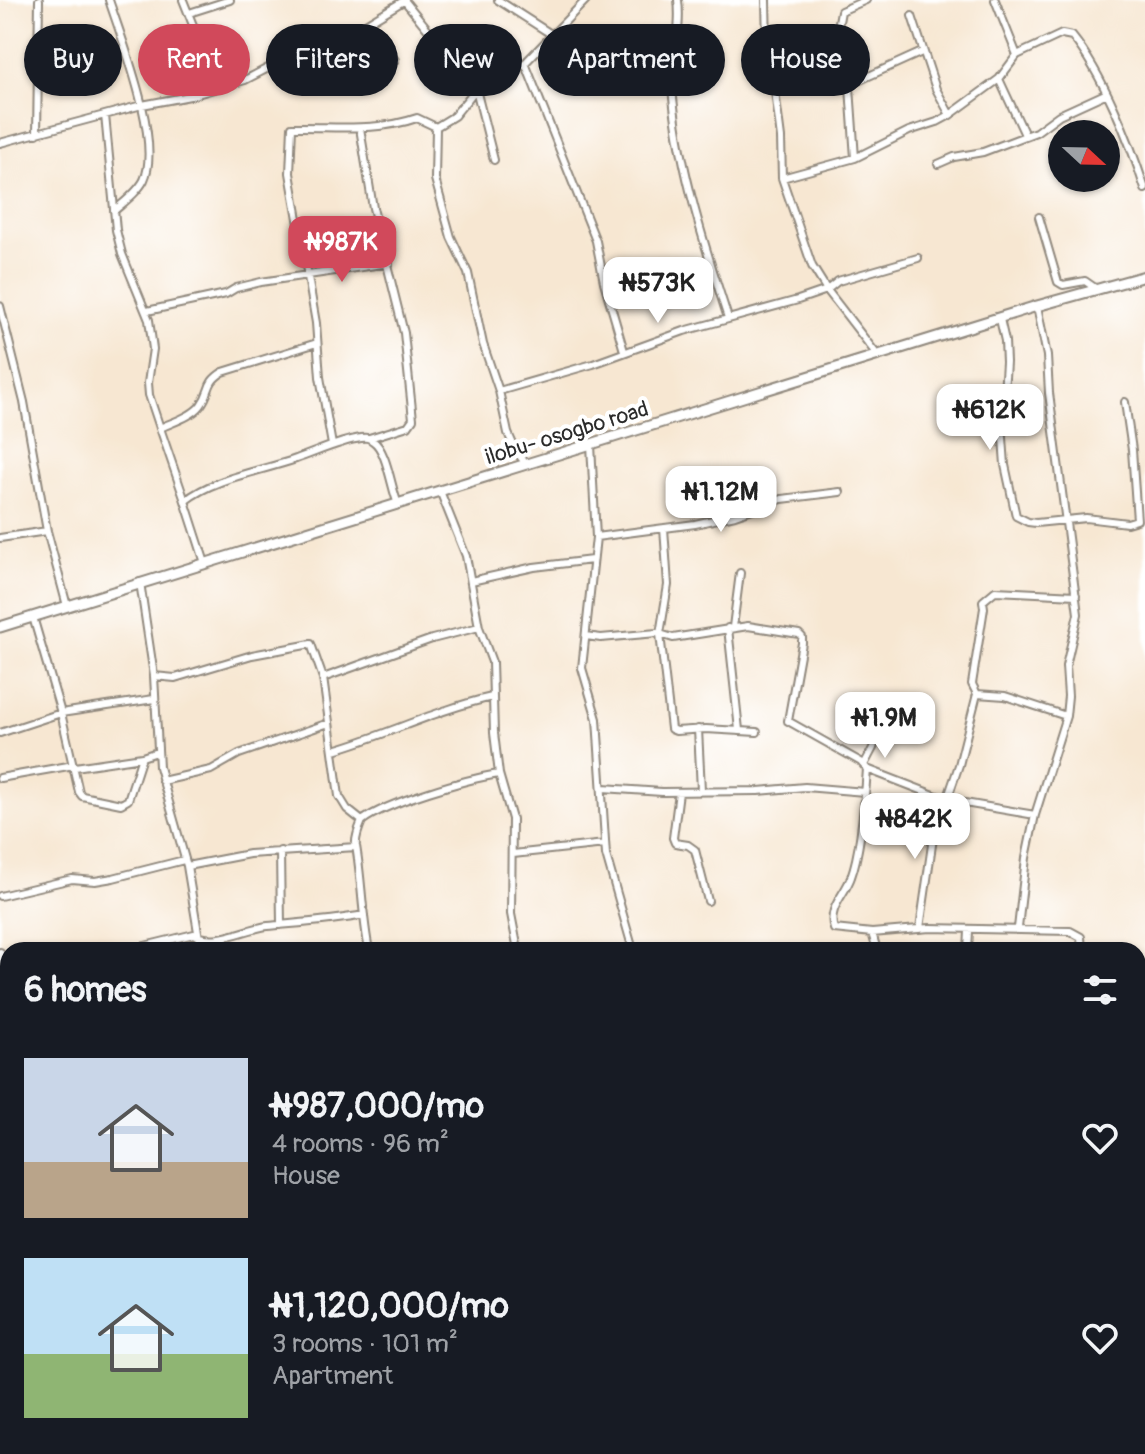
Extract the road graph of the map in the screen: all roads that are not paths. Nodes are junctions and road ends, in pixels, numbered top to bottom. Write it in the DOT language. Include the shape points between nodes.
graph roads {
  1 [pos="39,0"];
  2 [pos="109,0"];
  3 [pos="183,0"];
  4 [pos="230,0"];
  5 [pos="404,0"];
  6 [pos="498,0"];
  7 [pos="586,0"];
  8 [pos="678,0"];
  9 [pos="766,0"];
  10 [pos="839,0"];
  11 [pos="866,0"];
  12 [pos="995,0"];
  13 [pos="841,11"];
  14 [pos="189,13"];
  15 [pos="912,16"];
  16 [pos="370,23"];
  17 [pos="193,24"];
  18 [pos="423,24"];
  19 [pos="565,24"];
  20 [pos="839,24"];
  21 [pos="538,26"];
  22 [pos="538,51"];
  23 [pos="922,52"];
  24 [pos="1017,55"];
  25 [pos="525,63"];
  26 [pos="522,65"];
  27 [pos="870,76"];
  28 [pos="250,77"];
  29 [pos="999,79"];
  30 [pos="1105,94"];
  31 [pos="189,96"];
  32 [pos="470,96"];
  33 [pos="478,96"];
  34 [pos="850,96"];
  35 [pos="142,105"];
  36 [pos="105,115"];
  37 [pos="950,115"];
  38 [pos="436,127"];
  39 [pos="360,128"];
  40 [pos="37,134"];
  41 [pos="1025,135"];
  42 [pos="0,143"];
  43 [pos="855,158"];
  44 [pos="494,160"];
  45 [pos="938,164"];
  46 [pos="782,178"];
  47 [pos="1145,189"];
  48 [pos="114,211"];
  49 [pos="1039,217"];
  50 [pos="918,258"];
  51 [pos="389,263"];
  52 [pos="306,276"];
  53 [pos="1145,276"];
  54 [pos="827,290"];
  55 [pos="1098,290"];
  56 [pos="0,306"];
  57 [pos="1037,306"];
  58 [pos="147,311"];
  59 [pos="728,318"];
  60 [pos="1000,319"];
  61 [pos="3,321"];
  62 [pos="317,343"];
  63 [pos="624,351"];
  64 [pos="878,357"];
  65 [pos="499,391"];
  66 [pos="1125,402"];
  67 [pos="160,428"];
  68 [pos="369,438"];
  69 [pos="332,445"];
  70 [pos="591,445"];
  71 [pos="526,464"];
  72 [pos="440,491"];
  73 [pos="840,492"];
  74 [pos="185,501"];
  75 [pos="398,504"];
  76 [pos="1065,519"];
  77 [pos="1057,523"];
  78 [pos="664,528"];
  79 [pos="1066,529"];
  80 [pos="47,531"];
  81 [pos="596,537"];
  82 [pos="0,538"];
  83 [pos="592,560"];
  84 [pos="205,563"];
  85 [pos="740,573"];
  86 [pos="471,581"];
  87 [pos="140,582"];
  88 [pos="1076,595"];
  89 [pos="67,606"];
  90 [pos="33,617"];
  91 [pos="0,627"];
  92 [pos="479,627"];
  93 [pos="731,628"];
  94 [pos="660,634"];
  95 [pos="586,636"];
  96 [pos="154,676"];
  97 [pos="323,678"];
  98 [pos="977,694"];
  99 [pos="492,697"];
  100 [pos="154,699"];
  101 [pos="885,709"];
  102 [pos="61,713"];
  103 [pos="1066,716"];
  104 [pos="329,723"];
  105 [pos="698,729"];
  106 [pos="739,730"];
  107 [pos="757,732"];
  108 [pos="0,733"];
  109 [pos="334,750"];
  110 [pos="157,752"];
  111 [pos="142,757"];
  112 [pos="75,766"];
  113 [pos="866,767"];
  114 [pos="499,774"];
  115 [pos="0,778"];
  116 [pos="162,781"];
  117 [pos="603,788"];
  118 [pos="701,790"];
  119 [pos="679,792"];
  120 [pos="865,792"];
  121 [pos="937,796"];
  122 [pos="947,800"];
  123 [pos="1035,815"];
  124 [pos="362,821"];
  125 [pos="605,844"];
  126 [pos="356,847"];
  127 [pos="280,851"];
  128 [pos="513,854"];
  129 [pos="186,863"];
  130 [pos="0,896"];
  131 [pos="708,901"];
  132 [pos="364,915"];
  133 [pos="281,925"];
  134 [pos="920,928"];
  135 [pos="1018,928"];
  136 [pos="969,931"];
  137 [pos="872,933"];
  138 [pos="199,938"];
  139 [pos="161,942"];
  140 [pos="200,942"];
  141 [pos="368,942"];
  142 [pos="516,942"];
  143 [pos="630,942"];
  144 [pos="875,942"];
  145 [pos="968,942"];
  146 [pos="1081,942"];
  1 -- 40 [label="street"];
  2 -- 35 [label="street"];
  3 -- 14 [label="street"];
  4 -- 14 [label="street"];
  5 -- 16 [label="street"];
  5 -- 18 [label="street"];
  6 -- 21 [label="street"];
  7 -- 19 [label="street"];
  8 -- 59 [label="street" via="673,99 683,161"];
  9 -- 46 [label="street"];
  10 -- 13 [label="street"];
  11 -- 13 [label="street"];
  12 -- 24 [label="street"];
  13 -- 20 [label="street"];
  14 -- 17 [label="street"];
  15 -- 23 [label="street"];
  16 -- 28 [label="street"];
  22 -- 25 [label="street"];
  23 -- 27 [label="street"];
  23 -- 37 [label="street"];
  24 -- 29 [label="street"];
  24 -- 30 [label="street" via="1062,34 1072,36"];
  25 -- 26 [label="street"];
  25 -- 63 [label="street" via="596,241"];
  29 -- 37 [label="street"];
  29 -- 41 [label="street"];
  30 -- 41 [label="street"];
  30 -- 47 [label="street"];
  31 -- 35 [label="street"];
  32 -- 38 [label="street"];
  33 -- 44 [label="street"];
  34 -- 43 [label="street"];
  35 -- 36 [label="street"];
  35 -- 48 [label="street" via="146,173 138,189"];
  36 -- 40 [label="street"];
  36 -- 48 [label="street"];
  37 -- 43 [label="street"];
  38 -- 39 [label="street" via="417,118"];
  38 -- 65 [label="street" via="435,179 451,237 468,273"];
  39 -- 51 [label="street" via="373,208"];
  39 -- 52 [label="street" via="292,127 290,173"];
  40 -- 42 [label="street"];
  41 -- 45 [label="street"];
  43 -- 46 [label="street"];
  46 -- 54 [label="street" via="801,240"];
  48 -- 58 [label="street" via="122,254"];
  49 -- 55 [label="street" via="1058,282 1085,281"];
  50 -- 54 [label="street" via="838,281"];
  51 -- 52 [label="street"];
  51 -- 68 [label="street" via="404,333 413,419 408,426"];
  52 -- 58 [label="street"];
  52 -- 62 [label="street"];
  53 -- 55 [label="main road, ilobu- osogbo road"];
  54 -- 59 [label="street"];
  54 -- 64 [label="street"];
  55 -- 57 [label="main road, ilobu- osogbo road"];
  56 -- 61 [label="street"];
  57 -- 60 [label="main road, ilobu- osogbo road"];
  57 -- 76 [label="street"];
  58 -- 67 [label="street" via="153,349 149,395"];
  59 -- 63 [label="street"];
  60 -- 64 [label="main road, ilobu- osogbo road"];
  60 -- 77 [label="street" via="1006,362 1002,424 1014,511 1028,522"];
  61 -- 80 [label="street"];
  62 -- 67 [label="street" via="223,372 211,381 200,407"];
  62 -- 69 [label="street"];
  63 -- 65 [label="street"];
  64 -- 70 [label="main road, ilobu- osogbo road"];
  65 -- 71 [label="street" via="508,433"];
  66 -- 76 [label="street" via="1137,520"];
  67 -- 74 [label="street"];
  68 -- 69 [label="street"];
  68 -- 75 [label="street" via="384,455"];
  69 -- 74 [label="street" via="201,490"];
  70 -- 71 [label="main road, ilobu- osogbo road"];
  70 -- 81 [label="street"];
  71 -- 72 [label="main road, ilobu- osogbo road"];
  72 -- 75 [label="main road, ilobu- osogbo road"];
  72 -- 86 [label="street"];
  73 -- 78 [label="street" via="782,499 714,520"];
  74 -- 84 [label="street"];
  75 -- 84 [label="main road, ilobu- osogbo road"];
  76 -- 77 [label="street"];
  76 -- 79 [label="street"];
  77 -- 79 [label="street"];
  78 -- 81 [label="street"];
  78 -- 94 [label="street" via="668,585"];
  79 -- 88 [label="street"];
  80 -- 82 [label="street"];
  80 -- 89 [label="street"];
  81 -- 83 [label="street"];
  83 -- 86 [label="street"];
  83 -- 95 [label="street"];
  84 -- 87 [label="main road, ilobu- osogbo road"];
  85 -- 93 [label="street"];
  86 -- 92 [label="street"];
  87 -- 89 [label="main road, ilobu- osogbo road"];
  87 -- 96 [label="street"];
  88 -- 98 [label="street" via="995,591 983,601 972,684"];
  88 -- 103 [label="street" via="1078,614 1066,666"];
  89 -- 90 [label="main road, ilobu- osogbo road"];
  90 -- 91 [label="main road, ilobu- osogbo road"];
  90 -- 102 [label="street"];
  92 -- 97 [label="street"];
  92 -- 99 [label="street" via="492,662"];
  93 -- 94 [label="street" via="681,638"];
  93 -- 106 [label="street"];
  93 -- 113 [label="street" via="800,634 788,721"];
  94 -- 95 [label="street"];
  94 -- 105 [label="street" via="671,729"];
  95 -- 117 [label="street" via="582,668 597,719"];
  96 -- 97 [label="street" via="175,678 309,643"];
  96 -- 100 [label="street"];
  97 -- 104 [label="street"];
  98 -- 103 [label="street" via="1005,696"];
  98 -- 122 [label="street"];
  99 -- 109 [label="street"];
  99 -- 114 [label="street"];
  100 -- 102 [label="street"];
  100 -- 110 [label="street"];
  101 -- 113 [label="street"];
  102 -- 108 [label="street"];
  102 -- 112 [label="street"];
  103 -- 123 [label="street"];
  104 -- 109 [label="street"];
  104 -- 116 [label="street" via="239,754 211,770"];
  105 -- 106 [label="street"];
  105 -- 118 [label="street"];
  106 -- 107 [label="street"];
  109 -- 124 [label="street" via="339,796"];
  110 -- 111 [label="street"];
  110 -- 116 [label="street"];
  111 -- 112 [label="street"];
  111 -- 112 [label="street" via="128,800 121,804 82,796"];
  112 -- 115 [label="street"];
  113 -- 120 [label="street"];
  113 -- 121 [label="street"];
  114 -- 124 [label="street" via="409,800"];
  114 -- 128 [label="street" via="512,819"];
  116 -- 129 [label="street"];
  117 -- 119 [label="street"];
  117 -- 125 [label="street"];
  118 -- 119 [label="street"];
  118 -- 120 [label="street" via="805,787"];
  119 -- 131 [label="street" via="673,838 695,850"];
  120 -- 137 [label="street" via="857,862 834,907 832,923 834,929"];
  121 -- 122 [label="street"];
  121 -- 134 [label="street"];
  122 -- 123 [label="street"];
  123 -- 135 [label="street"];
  124 -- 126 [label="street"];
  125 -- 128 [label="street"];
  125 -- 143 [label="street"];
  126 -- 127 [label="street"];
  126 -- 132 [label="street"];
  127 -- 129 [label="street"];
  127 -- 133 [label="street"];
  128 -- 142 [label="street" via="511,914"];
  129 -- 130 [label="street" via="95,881 72,879"];
  129 -- 138 [label="street"];
  132 -- 133 [label="street"];
  132 -- 141 [label="street"];
  133 -- 138 [label="street"];
  134 -- 136 [label="street"];
  134 -- 137 [label="street"];
  135 -- 136 [label="street"];
  135 -- 146 [label="street" via="1070,931"];
  136 -- 145 [label="street"];
  137 -- 144 [label="street"];
  138 -- 139 [label="street" via="194,934"];
  138 -- 140 [label="street"];
}
